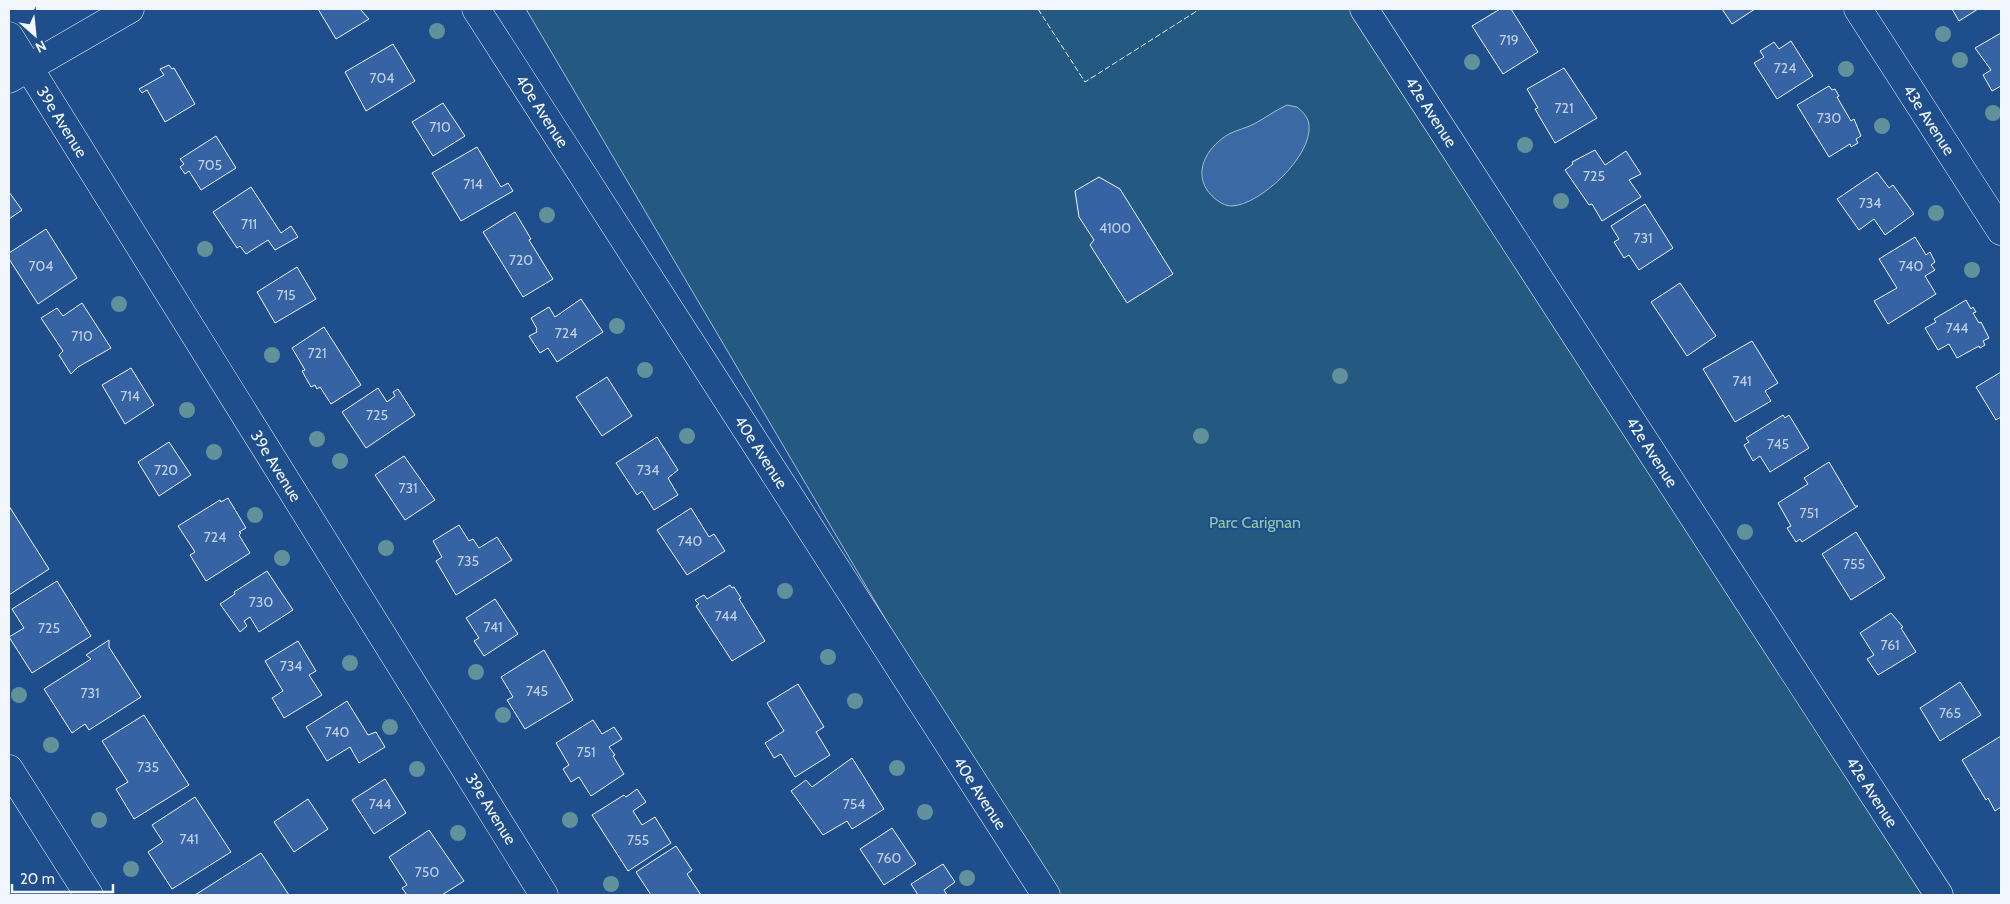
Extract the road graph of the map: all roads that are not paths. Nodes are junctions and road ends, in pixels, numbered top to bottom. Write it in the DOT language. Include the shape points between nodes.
graph roads {
  1 [pos="130,9"];
  2 [pos="476,9"];
  3 [pos="1364,9"];
  4 [pos="1858,9"];
  5 [pos="9,36"];
  6 [pos="18,74"];
  7 [pos="2001,231"];
  8 [pos="9,769"];
  9 [pos="89,895"];
  10 [pos="544,895"];
  11 [pos="1046,895"];
  12 [pos="1939,895"];
  1 -- 6 [label="street"];
  2 -- 11 [label="street, 40e Avenue"];
  3 -- 12 [label="street, 42e Avenue"];
  4 -- 7 [label="street, 43e Avenue"];
  5 -- 6 [label="street, 39e Avenue"];
  6 -- 10 [label="street, 39e Avenue"];
  8 -- 9 [label="street"];
}
